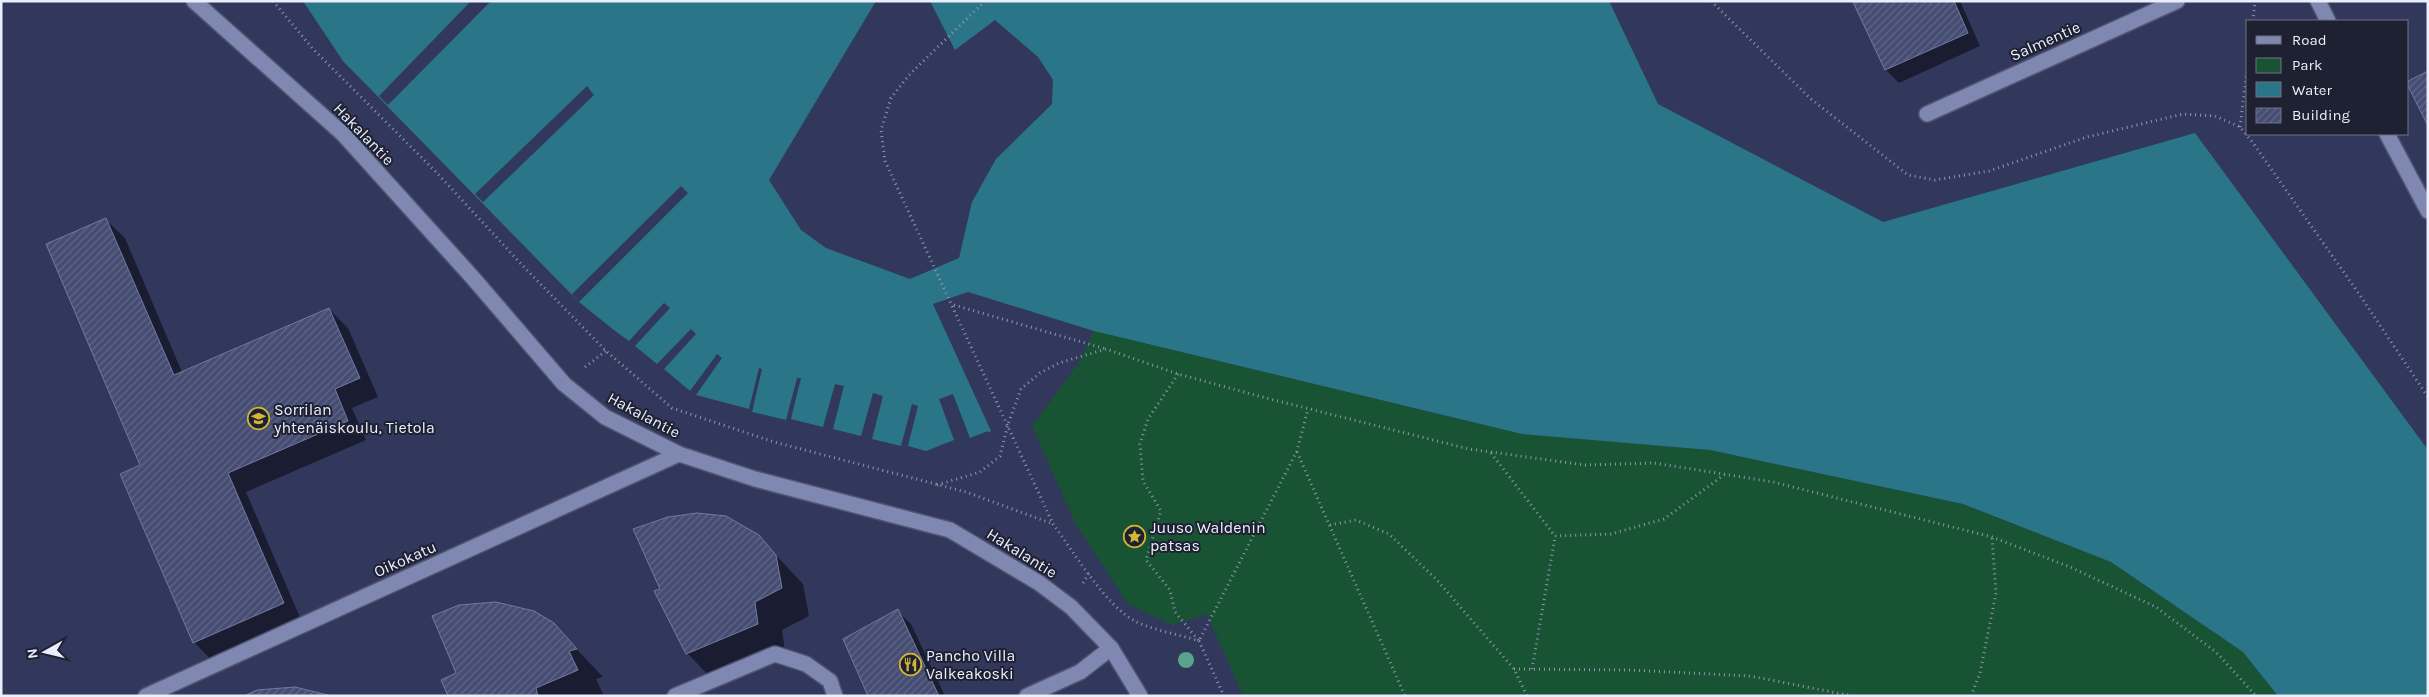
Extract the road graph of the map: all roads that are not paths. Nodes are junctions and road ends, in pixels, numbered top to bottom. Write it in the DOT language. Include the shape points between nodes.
graph roads {
  1 [pos="194,1"];
  2 [pos="2177,1"];
  3 [pos="2318,1"];
  4 [pos="2328,20"];
  5 [pos="1927,114"];
  6 [pos="2388,135"];
  7 [pos="2428,212"];
  8 [pos="679,454"];
  9 [pos="1111,648"];
  10 [pos="171,691"];
  11 [pos="146,696"];
  12 [pos="675,696"];
  13 [pos="835,696"];
  14 [pos="1027,696"];
  15 [pos="1140,696"];
  1 -- 8 [label="street, Hakalantie" via="343,134 564,384 606,417"];
  2 -- 5 [label="street, Salmentie"];
  3 -- 4 [label="street"];
  6 -- 7 [label="street"];
  8 -- 9 [label="street, Hakalantie" via="755,478 950,530 1039,582 1071,606"];
  8 -- 10 [label="street, Oikokatu"];
  9 -- 14 [label="street" via="1080,672"];
  9 -- 15 [label="street, Hakalantie"];
  10 -- 11 [label="street, Oikokatu"];
  12 -- 13 [label="street" via="775,654 806,664 830,681"];
}
